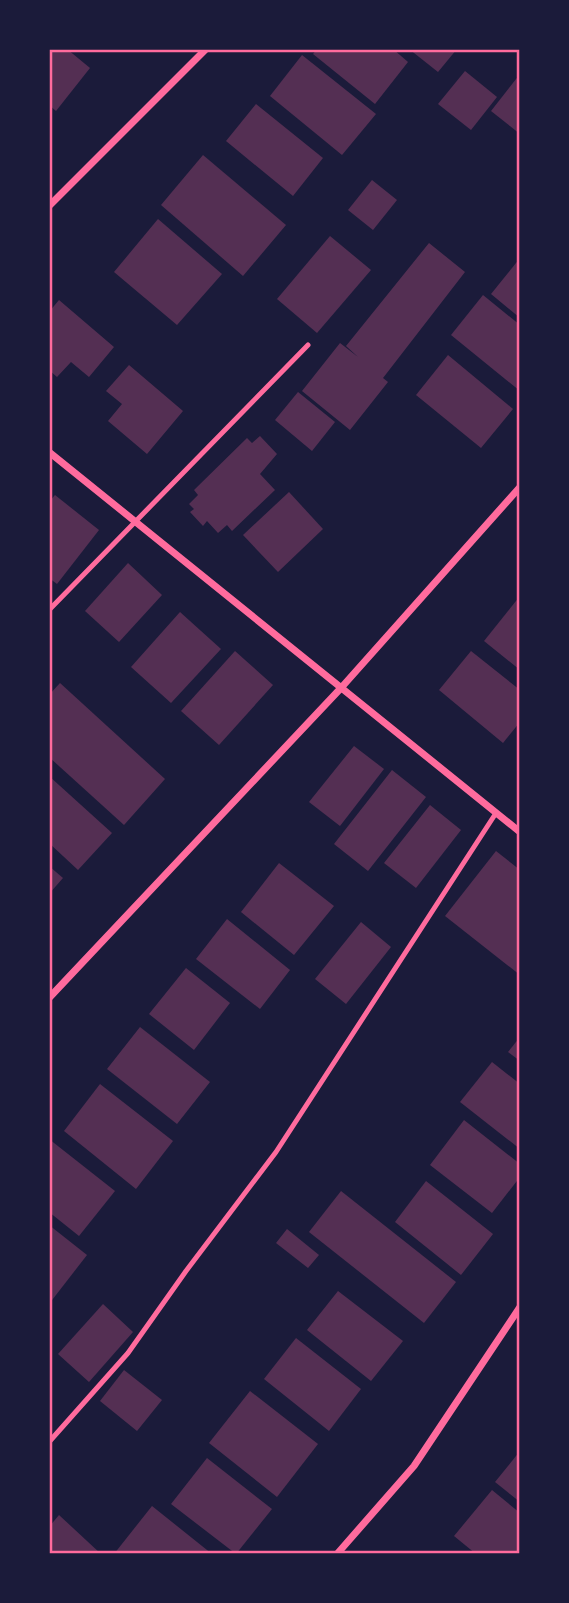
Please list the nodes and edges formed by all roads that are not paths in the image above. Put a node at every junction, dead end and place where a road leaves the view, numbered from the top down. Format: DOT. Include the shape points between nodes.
graph roads {
  1 [pos="206,49"];
  2 [pos="49,206"];
  3 [pos="308,345"];
  4 [pos="49,452"];
  5 [pos="520,487"];
  6 [pos="135,522"];
  7 [pos="49,610"];
  8 [pos="341,688"];
  9 [pos="496,813"];
  10 [pos="520,832"];
  11 [pos="49,998"];
  12 [pos="520,1307"];
  13 [pos="49,1442"];
  14 [pos="337,1554"];
  1 -- 2 [label="street"];
  3 -- 6 [label="lane"];
  4 -- 6 [label="street"];
  5 -- 8 [label="street"];
  6 -- 7 [label="lane"];
  6 -- 8 [label="street"];
  8 -- 9 [label="street"];
  8 -- 11 [label="street"];
  9 -- 10 [label="street"];
  9 -- 13 [label="lane" via="276,1152 128,1353"];
  12 -- 14 [label="street" via="414,1466"];
}
